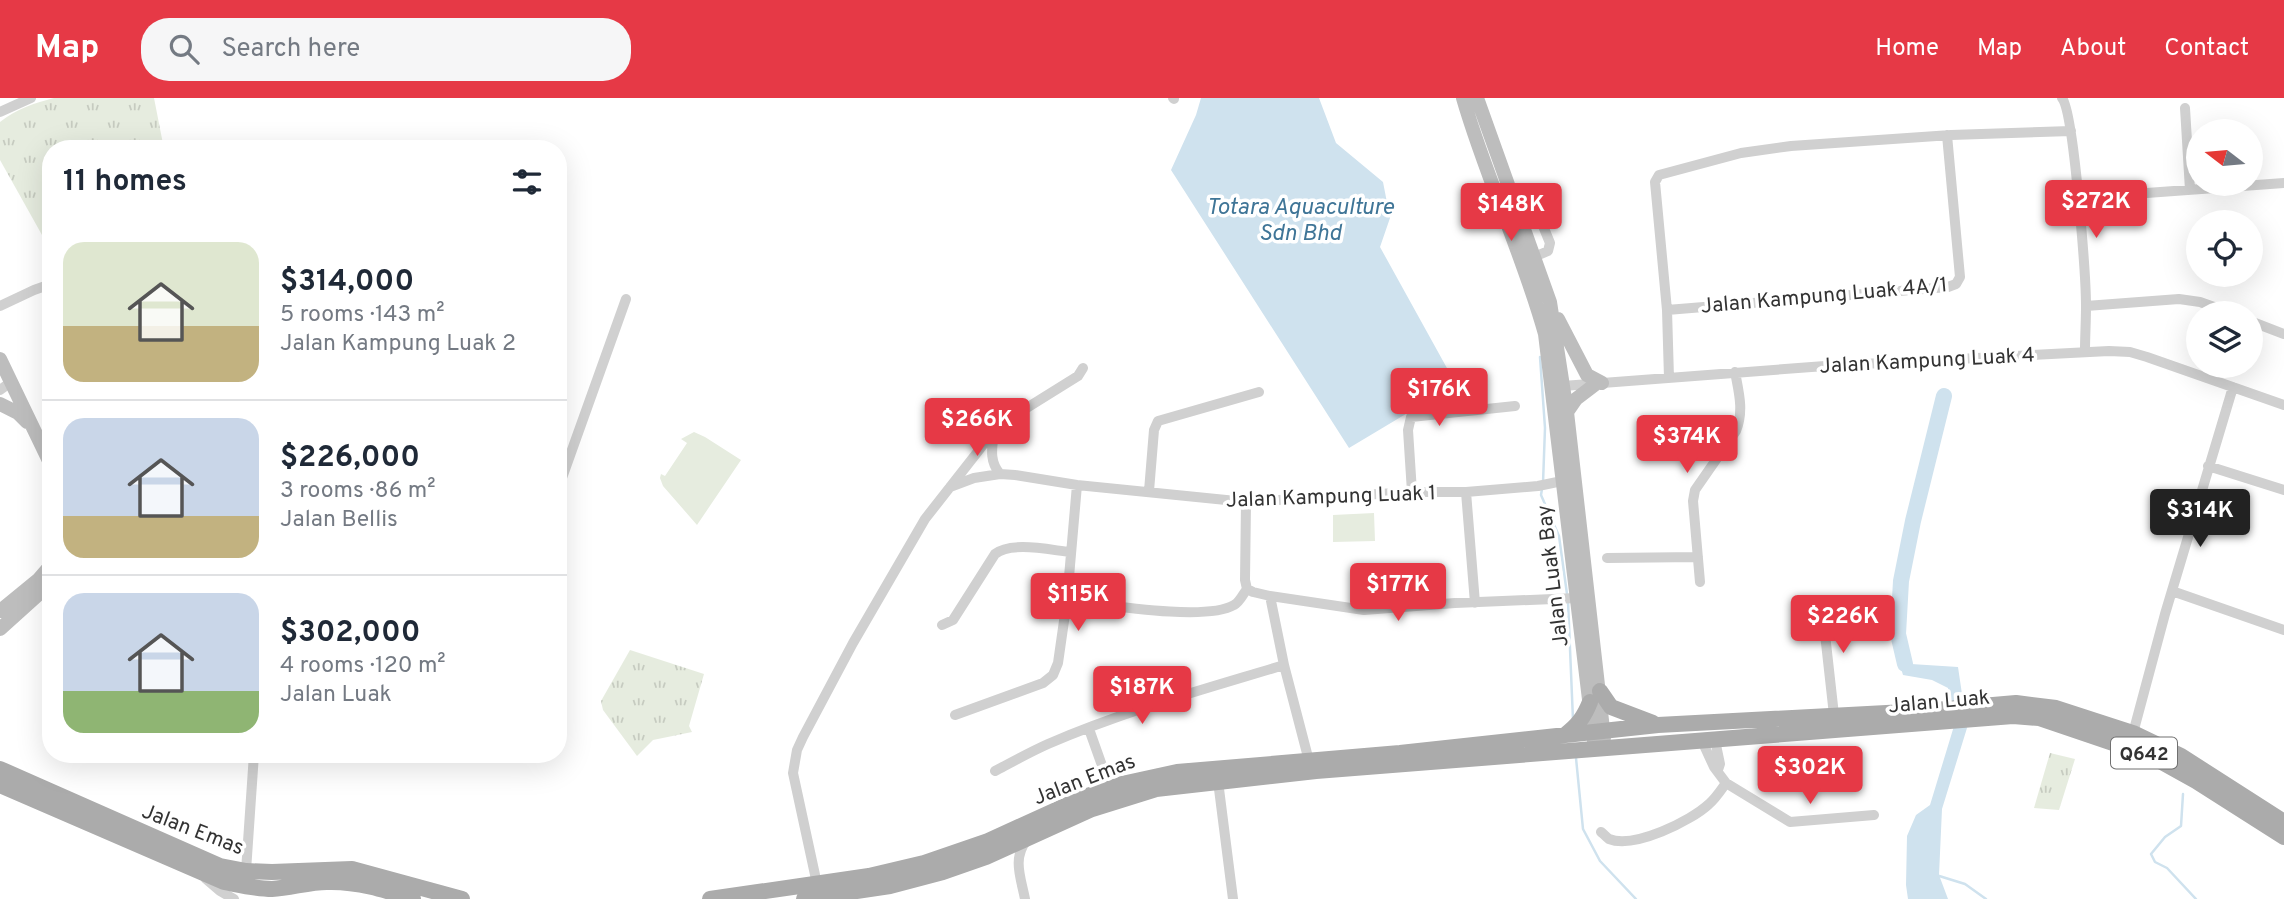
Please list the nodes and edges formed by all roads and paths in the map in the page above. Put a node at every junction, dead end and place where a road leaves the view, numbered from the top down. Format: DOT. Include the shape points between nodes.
graph roads {
  1 [pos="31,98"];
  2 [pos="1463,98"];
  3 [pos="1477,98"];
  4 [pos="2062,98"];
  5 [pos="2185,108"];
  6 [pos="0,112"];
  7 [pos="2186,124"];
  8 [pos="2071,131"];
  9 [pos="1952,135"];
  10 [pos="2284,183"];
  11 [pos="2263,185"];
  12 [pos="2186,190"];
  13 [pos="1530,194"];
  14 [pos="2078,198"];
  15 [pos="1534,257"];
  16 [pos="42,288"];
  17 [pos="626,299"];
  18 [pos="2193,301"];
  19 [pos="1550,302"];
  20 [pos="0,306"];
  21 [pos="2086,306"];
  22 [pos="1667,310"];
  23 [pos="2263,326"];
  24 [pos="2284,334"];
  25 [pos="2085,351"];
  26 [pos="0,359"];
  27 [pos="1083,368"];
  28 [pos="1735,372"];
  29 [pos="1669,378"];
  30 [pos="1600,383"];
  31 [pos="5,386"];
  32 [pos="1556,386"];
  33 [pos="2233,387"];
  34 [pos="1259,392"];
  35 [pos="0,404"];
  36 [pos="2284,405"];
  37 [pos="1515,406"];
  38 [pos="1567,412"];
  39 [pos="31,425"];
  40 [pos="994,431"];
  41 [pos="42,435"];
  42 [pos="567,464"];
  43 [pos="2208,466"];
  44 [pos="1000,474"];
  45 [pos="1562,481"];
  46 [pos="1077,485"];
  47 [pos="950,487"];
  48 [pos="2284,490"];
  49 [pos="1149,491"];
  50 [pos="1412,492"];
  51 [pos="1466,492"];
  52 [pos="1246,502"];
  53 [pos="1070,552"];
  54 [pos="1698,557"];
  55 [pos="1607,558"];
  56 [pos="42,575"];
  57 [pos="1700,582"];
  58 [pos="1247,589"];
  59 [pos="42,591"];
  60 [pos="2172,591"];
  61 [pos="1270,596"];
  62 [pos="1577,598"];
  63 [pos="1067,600"];
  64 [pos="1475,603"];
  65 [pos="0,611"];
  66 [pos="1884,624"];
  67 [pos="942,625"];
  68 [pos="0,629"];
  69 [pos="2284,630"];
  70 [pos="1284,665"];
  71 [pos="1595,696"];
  72 [pos="955,715"];
  73 [pos="1834,715"];
  74 [pos="1925,717"];
  75 [pos="1658,725"];
  76 [pos="1089,729"];
  77 [pos="1580,733"];
  78 [pos="1708,740"];
  79 [pos="2131,740"];
  80 [pos="1587,751"];
  81 [pos="1308,761"];
  82 [pos="253,763"];
  83 [pos="0,769"];
  84 [pos="995,771"];
  85 [pos="1218,781"];
  86 [pos="1726,783"];
  87 [pos="0,785"];
  88 [pos="1110,788"];
  89 [pos="1874,815"];
  90 [pos="2284,822"];
  91 [pos="1601,832"];
  92 [pos="2284,837"];
  93 [pos="1028,838"];
  94 [pos="995,853"];
  95 [pos="1018,866"];
  96 [pos="195,871"];
  97 [pos="246,872"];
  98 [pos="817,884"];
  99 [pos="858,895"];
  100 [pos="275,896"];
  101 [pos="234,899"];
  102 [pos="413,899"];
  103 [pos="462,899"];
  104 [pos="710,899"];
  105 [pos="804,899"];
  106 [pos="1025,899"];
  107 [pos="1233,899"];
  1 -- 6 [label="street"];
  2 -- 32 [label="street, Jalan Luak Bay" via="1533,289"];
  3 -- 15 [label="street, Jalan Luak Bay"];
  4 -- 8 [label="street"];
  5 -- 7 [label="street"];
  8 -- 9 [label="street"];
  8 -- 14 [label="street"];
  9 -- 22 [label="street" via="1791,146 1741,153 1659,175 1655,182"];
  9 -- 22 [label="street, Jalan Kampung Luak 4A/1" via="1960,277 1956,284"];
  10 -- 11 [label="street"];
  12 -- 14 [label="street"];
  13 -- 15 [label="street" via="1550,243 1548,251"];
  14 -- 21 [label="street"];
  15 -- 19 [label="street, Jalan Luak Bay"];
  16 -- 20 [label="street"];
  17 -- 42 [label="street"];
  18 -- 21 [label="street"];
  19 -- 30 [label="street" via="1587,375"];
  19 -- 32 [label="street, Jalan Luak Bay"];
  21 -- 25 [label="street"];
  22 -- 29 [label="street"];
  23 -- 24 [label="street"];
  25 -- 28 [label="street, Jalan Kampung Luak 4"];
  25 -- 33 [label="street, Jalan Kampung Luak 4" via="2130,352"];
  26 -- 31 [label="street"];
  27 -- 40 [label="street" via="1078,376"];
  28 -- 29 [label="street, Jalan Kampung Luak 4"];
  28 -- 54 [label="street" via="1740,421 1695,490"];
  29 -- 30 [label="street, Jalan Kampung Luak 4"];
  30 -- 32 [label="street, Jalan Kampung Luak 4"];
  30 -- 38 [label="street" via="1576,399"];
  31 -- 39 [label="street"];
  32 -- 38 [label="street, Jalan Luak Bay"];
  32 -- 45 [label="street, Jalan Luak Bay"];
  33 -- 36 [label="street, Jalan Kampung Luak 4"];
  33 -- 43 [label="street"];
  34 -- 49 [label="street" via="1158,421"];
  35 -- 39 [label="street"];
  37 -- 50 [label="street" via="1411,417"];
  38 -- 45 [label="street, Jalan Luak Bay"];
  39 -- 41 [label="street"];
  40 -- 44 [label="street" via="992,457"];
  40 -- 47 [label="street"];
  43 -- 48 [label="street"];
  43 -- 60 [label="street"];
  44 -- 46 [label="street, Jalan Kampung Luak 1"];
  44 -- 47 [label="street, Jalan Kampung Luak 1"];
  45 -- 51 [label="street, Jalan Kampung Luak 1"];
  45 -- 62 [label="street, Jalan Luak Bay"];
  45 -- 71 [label="street, Jalan Luak Bay"];
  46 -- 49 [label="street, Jalan Kampung Luak 1"];
  46 -- 53 [label="street"];
  47 -- 98 [label="street" via="904,554 797,750 793,773"];
  49 -- 52 [label="street, Jalan Kampung Luak 1"];
  50 -- 51 [label="street, Jalan Kampung Luak 1"];
  50 -- 52 [label="street, Jalan Kampung Luak 1"];
  51 -- 64 [label="street"];
  52 -- 58 [label="street"];
  53 -- 63 [label="street"];
  53 -- 67 [label="street" via="1001,549 953,620"];
  54 -- 55 [label="street"];
  54 -- 57 [label="street"];
  56 -- 65 [label="street"];
  58 -- 61 [label="street"];
  58 -- 63 [label="street" via="1237,604 1221,611 1193,613"];
  59 -- 68 [label="street"];
  60 -- 69 [label="street"];
  60 -- 79 [label="street"];
  61 -- 64 [label="street" via="1364,610"];
  61 -- 70 [label="street"];
  62 -- 64 [label="street"];
  62 -- 71 [label="street, Jalan Luak Bay"];
  63 -- 72 [label="street" via="1058,663 1052,675 1043,683"];
  66 -- 73 [label="street" via="1824,625"];
  70 -- 76 [label="street"];
  70 -- 81 [label="street"];
  71 -- 75 [label="main road"];
  71 -- 77 [label="main road"];
  71 -- 77 [label="street, Jalan Luak Bay"];
  73 -- 74 [label="main road, Jalan Luak / Q642"];
  73 -- 75 [label="main road, Jalan Luak / Q642"];
  74 -- 78 [label="main road, Jalan Luak / Q642"];
  74 -- 79 [label="main road, Jalan Luak / Q642" via="1987,711"];
  75 -- 77 [label="main road, Jalan Luak / Q642"];
  76 -- 84 [label="street"];
  76 -- 88 [label="street"];
  77 -- 80 [label="street, Jalan Luak Bay"];
  77 -- 81 [label="main road, Jalan Emas"];
  78 -- 80 [label="main road, Jalan Luak / Q642"];
  78 -- 86 [label="street"];
  79 -- 90 [label="main road, Jalan Luak / Q642" via="2181,756"];
  79 -- 92 [label="main road, Jalan Luak / Q642"];
  80 -- 85 [label="main road, Jalan Emas"];
  81 -- 88 [label="main road, Jalan Emas" via="1177,772"];
  82 -- 97 [label="street"];
  83 -- 97 [label="main road, Jalan Emas" via="192,855"];
  85 -- 93 [label="main road, Jalan Emas" via="1156,789 1114,801"];
  85 -- 107 [label="street"];
  86 -- 89 [label="street" via="1790,822"];
  86 -- 91 [label="street" via="1700,812 1653,836 1610,839"];
  87 -- 96 [label="main road, Jalan Emas"];
  88 -- 98 [label="main road, Jalan Emas" via="954,854 891,872"];
  93 -- 94 [label="main road, Jalan Emas"];
  93 -- 95 [label="street"];
  94 -- 95 [label="street"];
  94 -- 99 [label="main road, Jalan Emas"];
  95 -- 106 [label="street"];
  96 -- 100 [label="main road, Jalan Emas"];
  96 -- 101 [label="street"];
  97 -- 100 [label="main road" via="264,877"];
  97 -- 103 [label="main road, Jalan Emas" via="352,869"];
  98 -- 104 [label="main road, Jalan Emas"];
  99 -- 105 [label="main road, Jalan Emas"];
  100 -- 102 [label="main road" via="312,883 344,883"];
}
